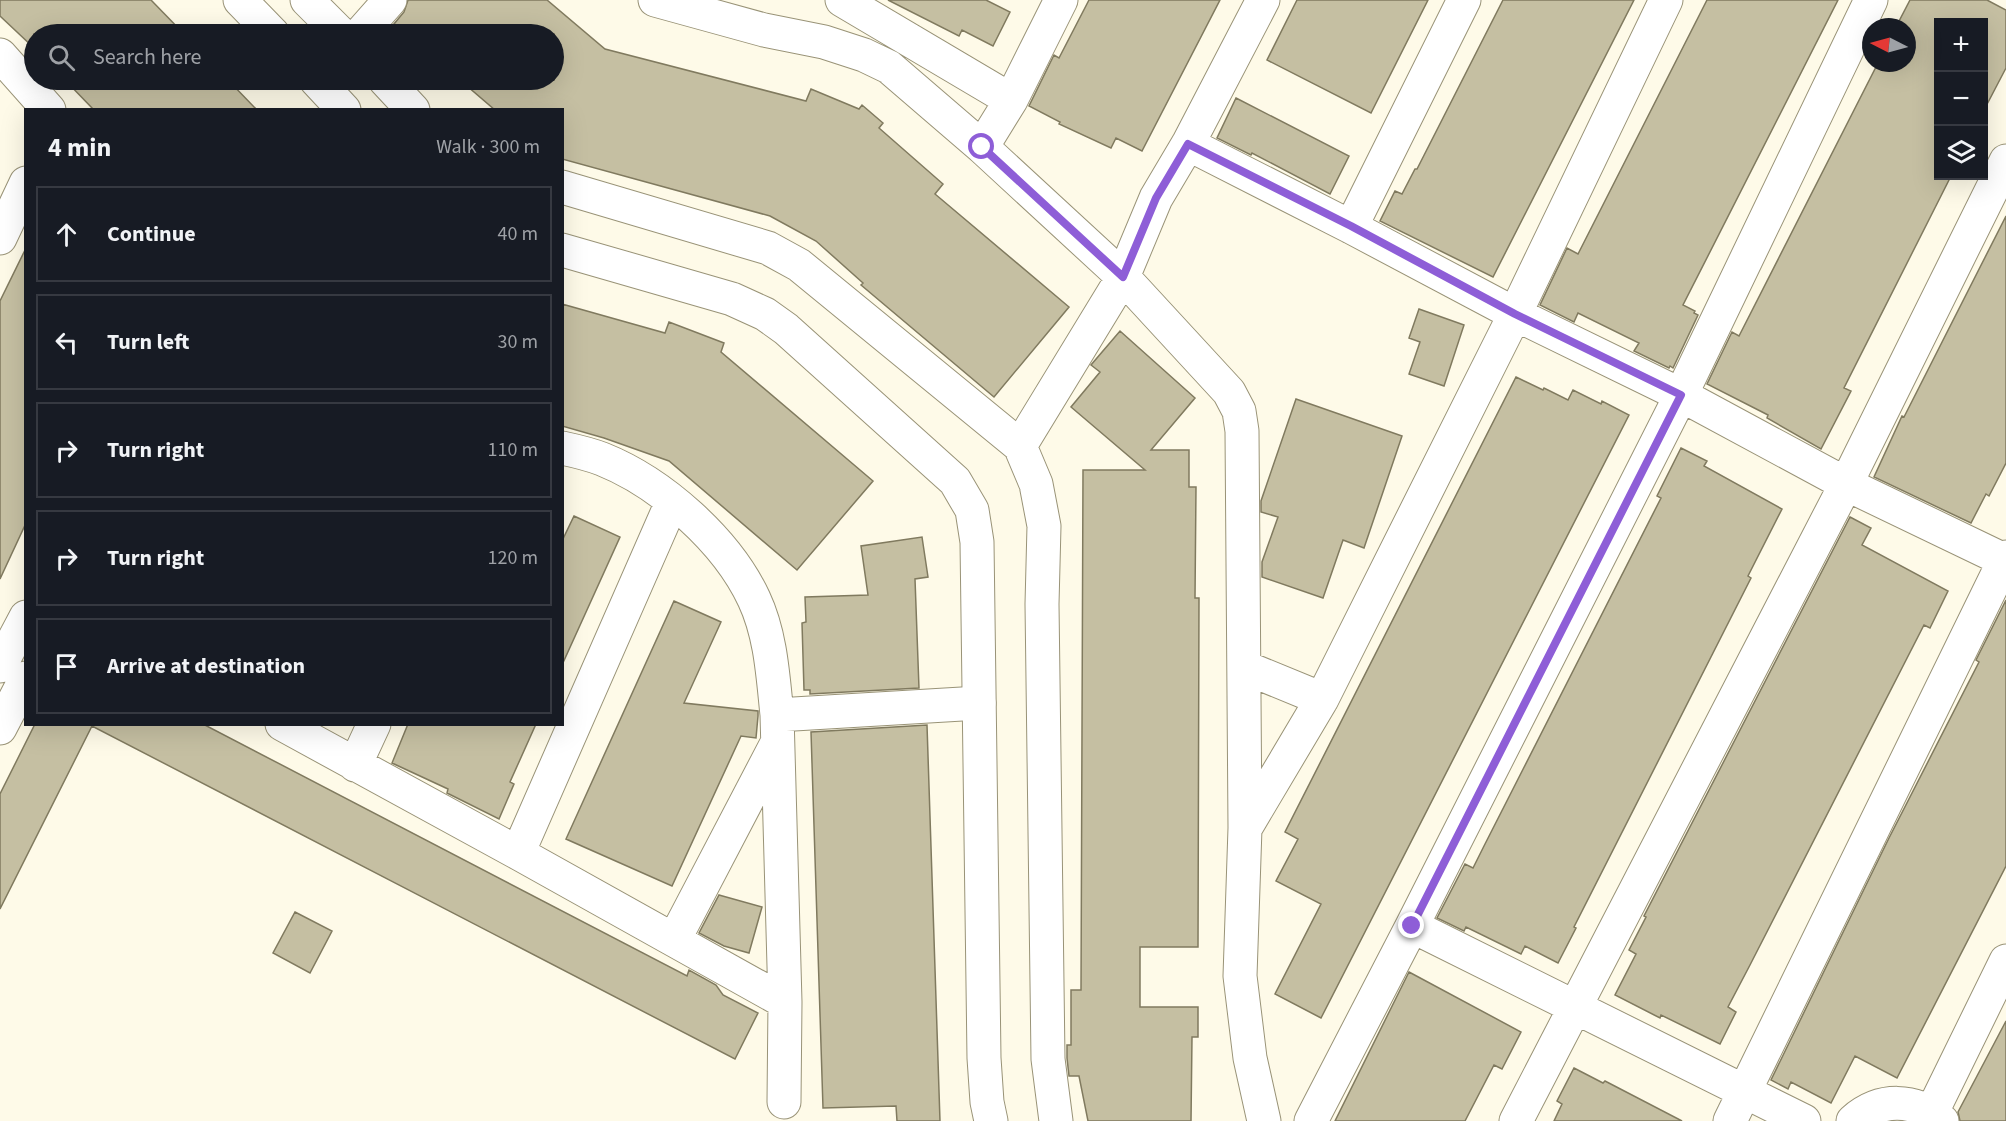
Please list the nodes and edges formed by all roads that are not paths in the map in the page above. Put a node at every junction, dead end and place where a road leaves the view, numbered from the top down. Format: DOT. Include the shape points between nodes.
graph roads {
  1 [pos="240,0"];
  2 [pos="307,0"];
  3 [pos="390,0"];
  4 [pos="656,0"];
  5 [pos="1061,0"];
  6 [pos="1263,0"];
  7 [pos="1464,0"];
  8 [pos="1666,0"];
  9 [pos="1871,0"];
  10 [pos="845,1"];
  11 [pos="263,24"];
  12 [pos="331,24"];
  13 [pos="369,24"];
  14 [pos="0,55"];
  15 [pos="24,82"];
  16 [pos="31,90"];
  17 [pos="325,90"];
  18 [pos="394,90"];
  19 [pos="1011,100"];
  20 [pos="47,108"];
  21 [pos="342,108"];
  22 [pos="411,108"];
  23 [pos="1188,144"];
  24 [pos="982,147"];
  25 [pos="2006,161"];
  26 [pos="24,187"];
  27 [pos="564,188"];
  28 [pos="1351,226"];
  29 [pos="0,238"];
  30 [pos="564,251"];
  31 [pos="1123,277"];
  32 [pos="1515,314"];
  33 [pos="1681,395"];
  34 [pos="1020,446"];
  35 [pos="564,449"];
  36 [pos="1846,484"];
  37 [pos="672,502"];
  38 [pos="2006,559"];
  39 [pos="24,621"];
  40 [pos="0,666"];
  41 [pos="1244,667"];
  42 [pos="24,682"];
  43 [pos="1322,699"];
  44 [pos="979,703"];
  45 [pos="286,726"];
  46 [pos="373,726"];
  47 [pos="0,728"];
  48 [pos="777,730"];
  49 [pos="355,765"];
  50 [pos="1245,828"];
  51 [pos="518,853"];
  52 [pos="1412,926"];
  53 [pos="674,940"];
  54 [pos="2006,961"];
  55 [pos="785,1002"];
  56 [pos="1576,1008"];
  57 [pos="1746,1091"];
  58 [pos="784,1102"];
  59 [pos="1937,1117"];
  60 [pos="991,1121"];
  61 [pos="1056,1121"];
  62 [pos="1264,1121"];
  63 [pos="1311,1121"];
  64 [pos="1516,1121"];
  65 [pos="1730,1121"];
  66 [pos="1804,1121"];
  67 [pos="1853,1121"];
  1 -- 11 [label="street"];
  2 -- 12 [label="street"];
  3 -- 13 [label="street"];
  4 -- 24 [label="street" via="864,55 889,68"];
  5 -- 19 [label="street"];
  6 -- 23 [label="street"];
  7 -- 28 [label="street"];
  8 -- 32 [label="street"];
  9 -- 33 [label="street"];
  10 -- 19 [label="street"];
  14 -- 15 [label="street"];
  16 -- 20 [label="street"];
  17 -- 21 [label="street"];
  18 -- 22 [label="street"];
  19 -- 24 [label="street"];
  23 -- 28 [label="street"];
  23 -- 31 [label="street" via="1156,198"];
  24 -- 31 [label="street"];
  25 -- 36 [label="street"];
  26 -- 29 [label="street"];
  27 -- 34 [label="street" via="768,248 799,265"];
  28 -- 32 [label="street"];
  30 -- 44 [label="street" via="732,299 765,314 955,481 972,510 977,542"];
  31 -- 34 [label="street"];
  31 -- 41 [label="street" via="1229,392 1239,411"];
  32 -- 33 [label="street"];
  32 -- 43 [label="street"];
  33 -- 36 [label="street"];
  33 -- 52 [label="street"];
  34 -- 61 [label="street" via="1036,484 1044,526 1048,1059"];
  35 -- 37 [label="street" via="603,460"];
  36 -- 38 [label="street"];
  36 -- 56 [label="street"];
  37 -- 48 [label="street" via="720,548 754,599 773,670"];
  37 -- 51 [label="street"];
  38 -- 57 [label="street"];
  39 -- 40 [label="street"];
  41 -- 43 [label="street"];
  41 -- 50 [label="street"];
  42 -- 47 [label="street"];
  43 -- 50 [label="street"];
  44 -- 48 [label="street"];
  44 -- 60 [label="street" via="984,1058"];
  45 -- 49 [label="street"];
  46 -- 49 [label="street"];
  48 -- 53 [label="street"];
  48 -- 55 [label="street"];
  49 -- 51 [label="street"];
  50 -- 62 [label="street" via="1240,976 1250,1058"];
  51 -- 53 [label="street"];
  52 -- 56 [label="street"];
  52 -- 63 [label="street"];
  53 -- 55 [label="street"];
  54 -- 59 [label="street"];
  55 -- 58 [label="street"];
  56 -- 57 [label="street"];
  56 -- 64 [label="street"];
  57 -- 65 [label="street"];
  57 -- 66 [label="street"];
  59 -- 67 [label="street" via="1915,1105 1897,1102 1879,1105"];
}
